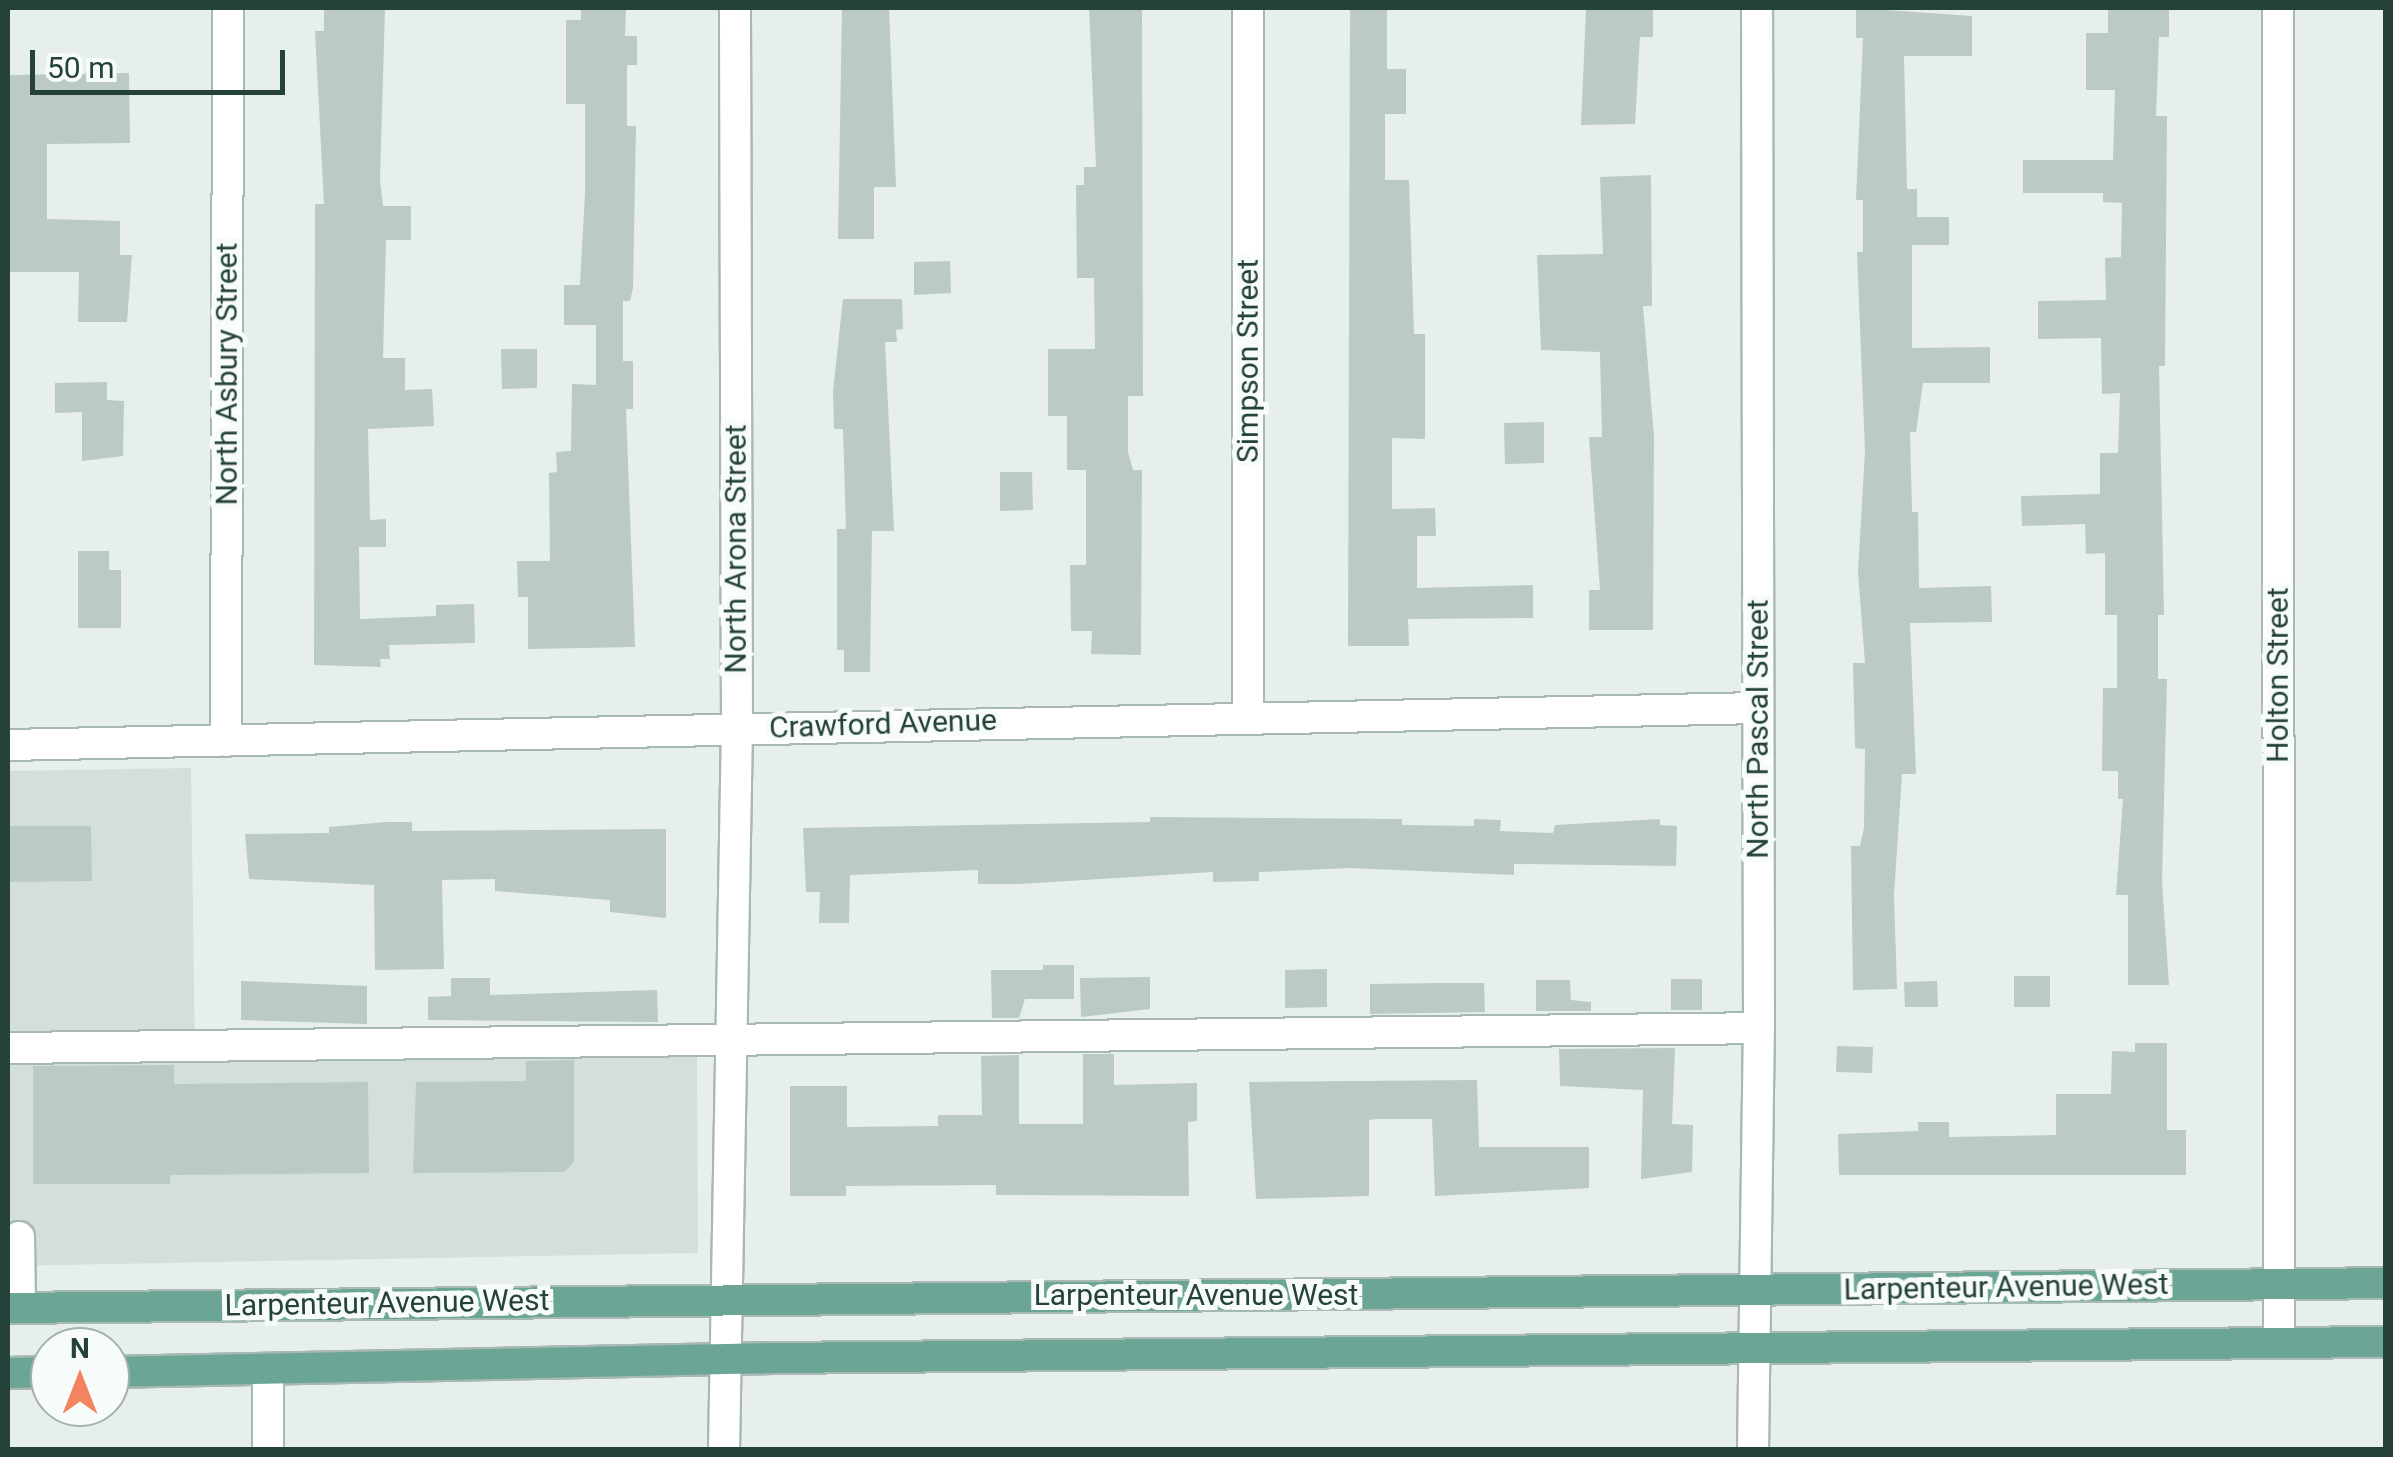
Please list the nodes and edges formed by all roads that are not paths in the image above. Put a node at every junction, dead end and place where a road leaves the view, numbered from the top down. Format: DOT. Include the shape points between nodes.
graph roads {
  1 [pos="228,8"];
  2 [pos="735,8"];
  3 [pos="1248,8"];
  4 [pos="1757,8"];
  5 [pos="2278,8"];
  6 [pos="1758,708"];
  7 [pos="1248,714"];
  8 [pos="737,730"];
  9 [pos="226,741"];
  10 [pos="8,745"];
  11 [pos="1759,1028"];
  12 [pos="733,1041"];
  13 [pos="8,1048"];
  14 [pos="20,1237"];
  15 [pos="2386,1283"];
  16 [pos="2278,1284"];
  17 [pos="1754,1291"];
  18 [pos="728,1299"];
  19 [pos="14,1308"];
  20 [pos="2386,1342"];
  21 [pos="2279,1343"];
  22 [pos="1754,1349"];
  23 [pos="727,1359"];
  24 [pos="268,1370"];
  25 [pos="130,1372"];
  26 [pos="268,1450"];
  27 [pos="724,1450"];
  28 [pos="1753,1450"];
  1 -- 9 [label="street, North Asbury Street"];
  2 -- 8 [label="street, North Arona Street"];
  3 -- 7 [label="street, Simpson Street"];
  4 -- 6 [label="street, North Pascal Street"];
  5 -- 16 [label="street, Holton Street"];
  6 -- 7 [label="street, Crawford Avenue"];
  6 -- 11 [label="street, North Pascal Street"];
  7 -- 8 [label="street, Crawford Avenue"];
  8 -- 9 [label="street, Crawford Avenue"];
  8 -- 12 [label="street, North Arona Street"];
  9 -- 10 [label="street, Crawford Avenue"];
  11 -- 12 [label="street"];
  11 -- 17 [label="street, North Pascal Street"];
  12 -- 13 [label="street"];
  12 -- 18 [label="street, North Arona Street"];
  14 -- 19 [label="street"];
  15 -- 16 [label="main road, Larpenteur Avenue West"];
  16 -- 17 [label="main road, Larpenteur Avenue West"];
  16 -- 21 [label="street, Holton Street"];
  17 -- 18 [label="main road, Larpenteur Avenue West"];
  17 -- 22 [label="street, North Pascal Street"];
  18 -- 19 [label="main road, Larpenteur Avenue West"];
  18 -- 23 [label="street, North Arona Street"];
  20 -- 21 [label="main road, Larpenteur Avenue West"];
  21 -- 22 [label="main road, Larpenteur Avenue West"];
  22 -- 23 [label="main road, Larpenteur Avenue West"];
  22 -- 28 [label="street, North Pascal Street"];
  23 -- 24 [label="main road, Larpenteur Avenue West"];
  23 -- 27 [label="street, North Arona Street"];
  24 -- 25 [label="main road, Larpenteur Avenue West"];
  24 -- 26 [label="street"];
}
